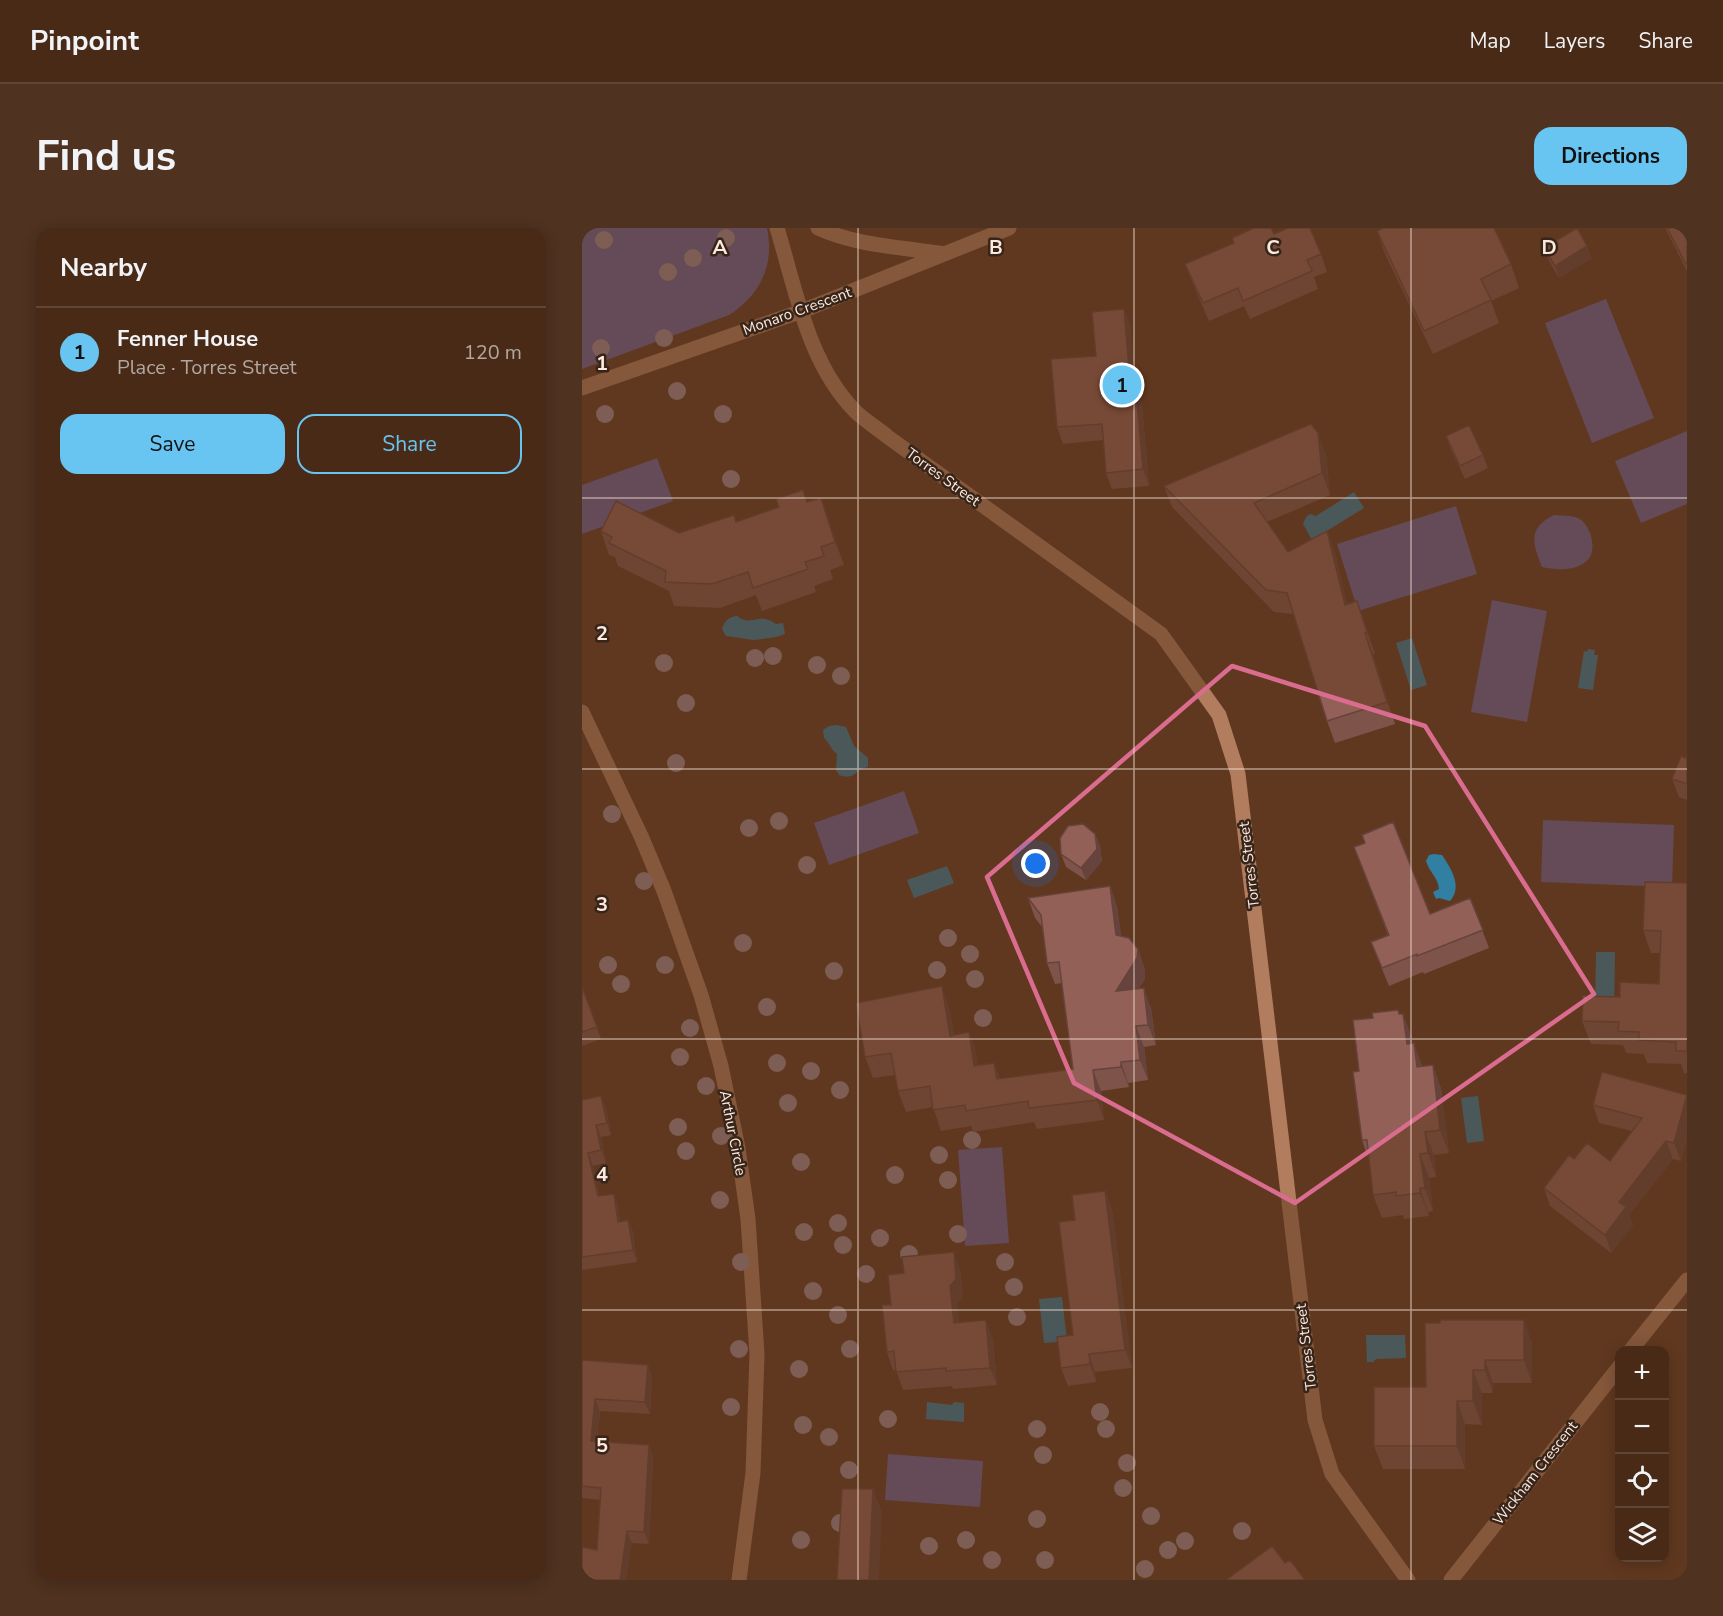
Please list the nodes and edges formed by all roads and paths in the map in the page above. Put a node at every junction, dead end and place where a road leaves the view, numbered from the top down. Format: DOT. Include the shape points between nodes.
graph roads {
  1 [pos="777,228"];
  2 [pos="818,228"];
  3 [pos="1009,228"];
  4 [pos="945,254"];
  5 [pos="802,311"];
  6 [pos="582,388"];
  7 [pos="582,712"];
  8 [pos="1687,1280"];
  9 [pos="1634,1346"];
  10 [pos="1615,1372"];
  11 [pos="739,1580"];
  12 [pos="1408,1580"];
  13 [pos="1451,1580"];
  1 -- 5 [label="street, Torres Street"];
  2 -- 4 [label="street" via="862,242"];
  3 -- 4 [label="street, Monaro Crescent"];
  4 -- 5 [label="street, Monaro Crescent"];
  5 -- 6 [label="street, Monaro Crescent"];
  5 -- 12 [label="street, Torres Street" via="820,361 855,411 1161,634 1219,715 1238,774 1315,1420 1332,1474"];
  7 -- 11 [label="street, Arthur Circle" via="664,891 701,995 738,1148 748,1219 757,1354 753,1473"];
  8 -- 9 [label="street"];
  10 -- 13 [label="street, Wickham Crescent"];
}
